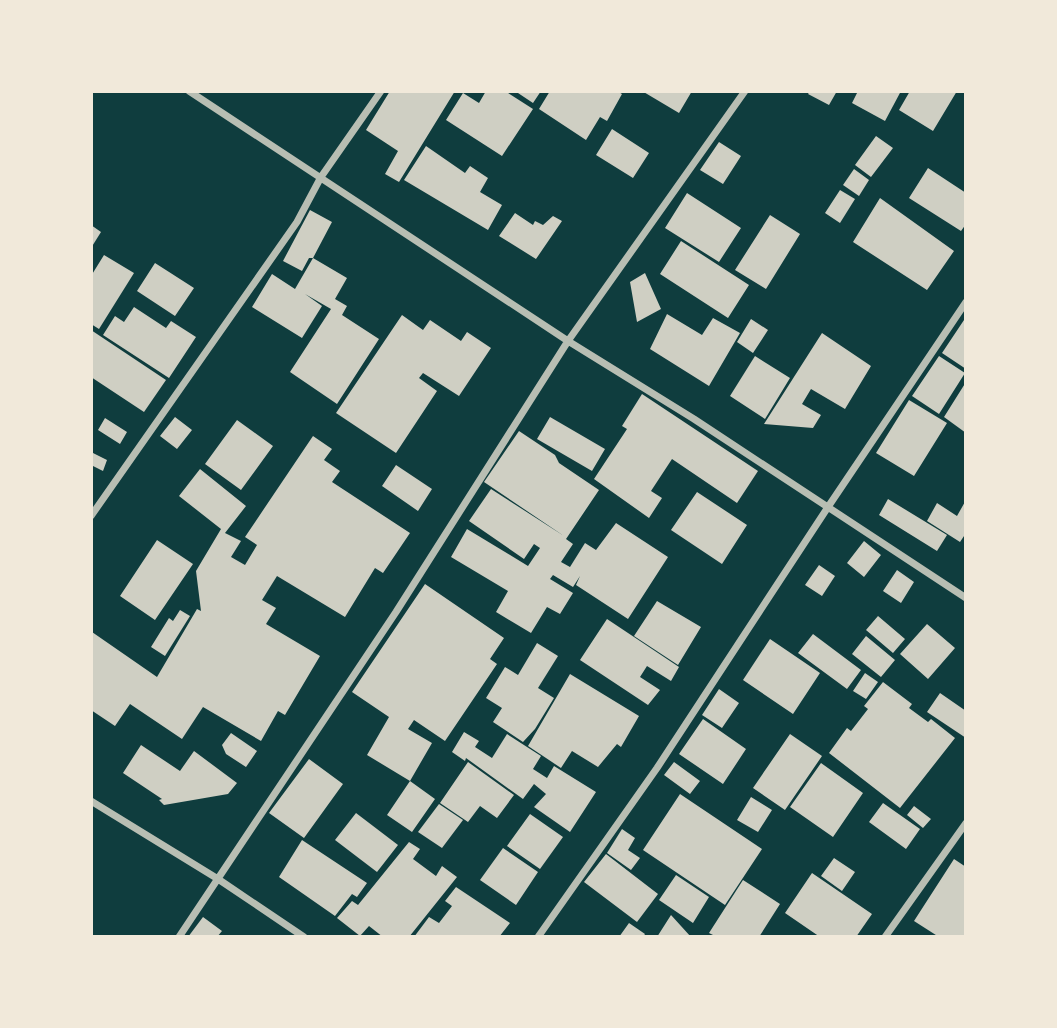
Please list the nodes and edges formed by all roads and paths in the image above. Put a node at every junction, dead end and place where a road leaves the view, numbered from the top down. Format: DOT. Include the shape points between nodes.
graph roads {
  1 [pos="189,91"];
  2 [pos="381,91"];
  3 [pos="745,91"];
  4 [pos="321,177"];
  5 [pos="966,302"];
  6 [pos="568,341"];
  7 [pos="828,507"];
  8 [pos="91,516"];
  9 [pos="966,598"];
  10 [pos="91,801"];
  11 [pos="966,823"];
  12 [pos="218,879"];
  13 [pos="179,937"];
  14 [pos="304,937"];
  15 [pos="538,937"];
  16 [pos="885,937"];
  1 -- 4 [label="street"];
  2 -- 4 [label="street"];
  3 -- 6 [label="street"];
  4 -- 6 [label="street"];
  4 -- 8 [label="street" via="297,222"];
  5 -- 7 [label="street"];
  6 -- 7 [label="street"];
  6 -- 12 [label="street" via="396,612"];
  7 -- 9 [label="street"];
  7 -- 15 [label="street" via="657,768"];
  10 -- 12 [label="street"];
  11 -- 16 [label="street"];
  12 -- 13 [label="street"];
  12 -- 14 [label="street"];
}
